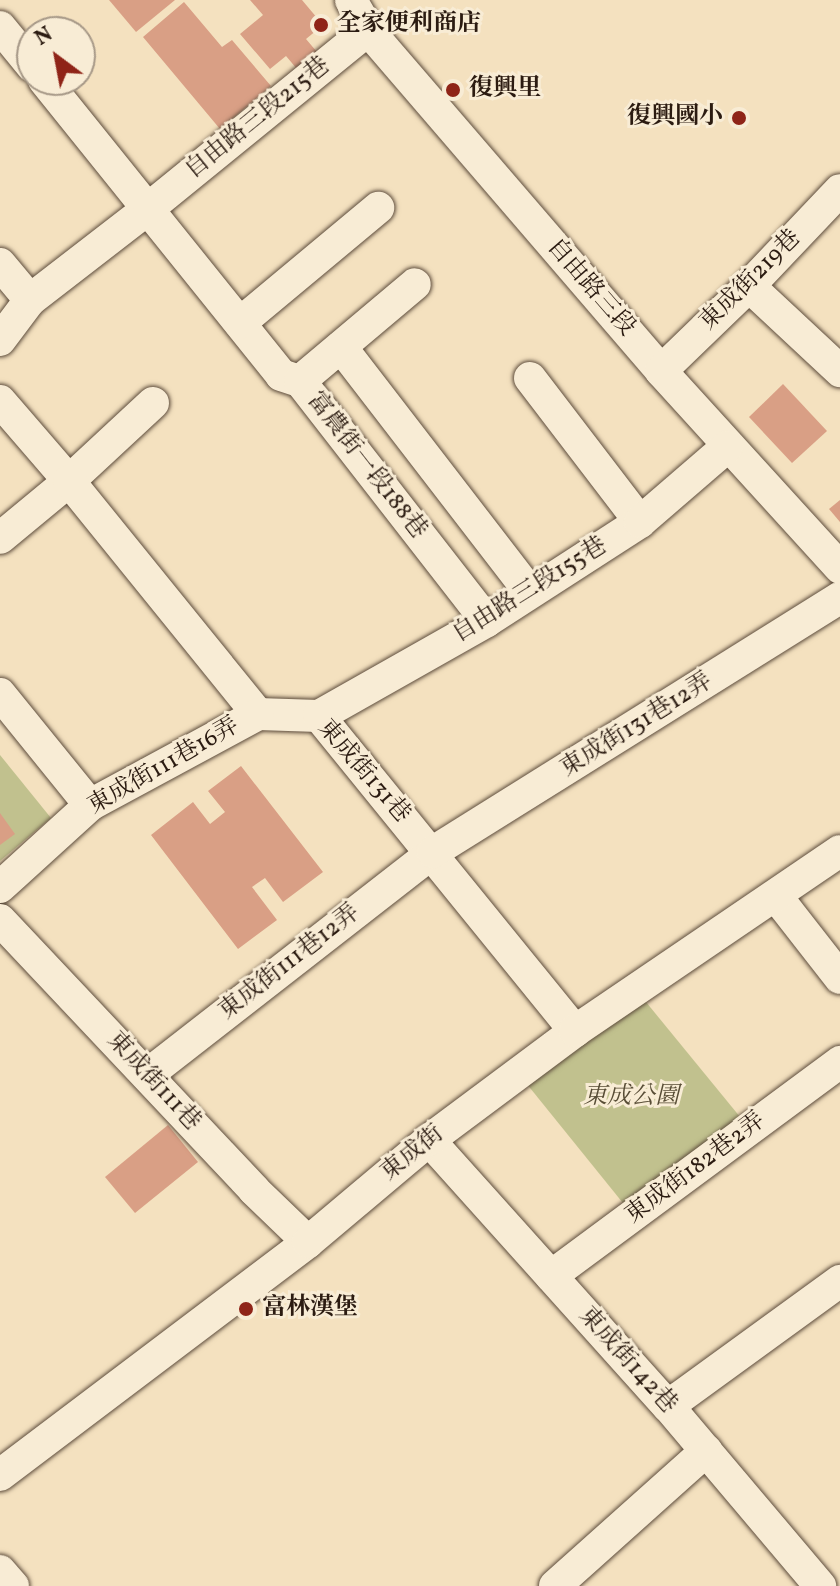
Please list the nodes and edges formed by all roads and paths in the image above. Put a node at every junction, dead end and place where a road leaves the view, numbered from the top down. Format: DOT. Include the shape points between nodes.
graph roads {
  1 [pos="351,0"];
  2 [pos="0,27"];
  3 [pos="368,30"];
  4 [pos="16,46"];
  5 [pos="57,96"];
  6 [pos="840,190"];
  7 [pos="149,208"];
  8 [pos="378,208"];
  9 [pos="0,264"];
  10 [pos="415,284"];
  11 [pos="749,286"];
  12 [pos="30,300"];
  13 [pos="240,323"];
  14 [pos="0,340"];
  15 [pos="341,347"];
  16 [pos="661,371"];
  17 [pos="840,371"];
  18 [pos="530,378"];
  19 [pos="300,381"];
  20 [pos="0,401"];
  21 [pos="153,403"];
  22 [pos="727,447"];
  23 [pos="69,481"];
  24 [pos="640,522"];
  25 [pos="0,538"];
  26 [pos="840,568"];
  27 [pos="530,592"];
  28 [pos="840,598"];
  29 [pos="487,621"];
  30 [pos="0,694"];
  31 [pos="258,714"];
  32 [pos="319,716"];
  33 [pos="90,805"];
  34 [pos="840,851"];
  35 [pos="433,852"];
  36 [pos="0,887"];
  37 [pos="776,896"];
  38 [pos="0,920"];
  39 [pos="840,978"];
  40 [pos="575,1031"];
  41 [pos="840,1062"];
  42 [pos="147,1075"];
  43 [pos="429,1140"];
  44 [pos="308,1242"];
  45 [pos="551,1276"];
  46 [pos="840,1281"];
  47 [pos="668,1406"];
  48 [pos="706,1451"];
  49 [pos="0,1475"];
  50 [pos="0,1571"];
  51 [pos="13,1586"];
  52 [pos="555,1586"];
  53 [pos="820,1586"];
  1 -- 3 [label="street, 自由路三段"];
  2 -- 4 [label="street"];
  3 -- 7 [label="street, 自由路三段215巷"];
  3 -- 16 [label="street, 自由路三段"];
  5 -- 7 [label="street, 富農街一段188巷"];
  6 -- 11 [label="street, 東成街219巷"];
  7 -- 12 [label="street"];
  7 -- 13 [label="street, 富農街一段188巷"];
  8 -- 13 [label="street"];
  9 -- 12 [label="street"];
  10 -- 15 [label="street"];
  11 -- 16 [label="street, 東成街219巷"];
  11 -- 17 [label="street"];
  12 -- 14 [label="street"];
  13 -- 19 [label="street, 富農街一段188巷" via="281,375"];
  15 -- 19 [label="street"];
  15 -- 27 [label="street"];
  16 -- 22 [label="street, 自由路三段"];
  18 -- 24 [label="street"];
  19 -- 29 [label="street, 富農街一段188巷"];
  20 -- 23 [label="street"];
  21 -- 23 [label="street"];
  22 -- 24 [label="street, 自由路三段155巷"];
  22 -- 26 [label="street, 自由路三段"];
  23 -- 25 [label="street"];
  23 -- 31 [label="street"];
  24 -- 27 [label="street, 自由路三段155巷"];
  27 -- 29 [label="street, 自由路三段155巷"];
  28 -- 35 [label="street, 東成街131巷12弄"];
  29 -- 32 [label="street, 自由路三段155巷"];
  30 -- 33 [label="street"];
  31 -- 32 [label="street, 東成街131巷"];
  31 -- 33 [label="street, 東成街111巷16弄"];
  32 -- 35 [label="street, 東成街131巷"];
  33 -- 36 [label="street, 東成街111巷16弄"];
  34 -- 37 [label="street, 東成街"];
  35 -- 40 [label="street, 東成街131巷"];
  35 -- 42 [label="street, 東成街111巷12弄"];
  37 -- 39 [label="street"];
  37 -- 40 [label="street, 東成街"];
  38 -- 42 [label="street, 東成街111巷"];
  40 -- 43 [label="street, 東成街"];
  41 -- 45 [label="street, 東成街182巷2弄"];
  42 -- 44 [label="street, 東成街111巷"];
  43 -- 44 [label="street, 東成街"];
  43 -- 45 [label="street, 東成街142巷"];
  44 -- 49 [label="street, 東成街"];
  45 -- 47 [label="street, 東成街142巷"];
  46 -- 47 [label="street"];
  47 -- 48 [label="street, 東成街142巷"];
  48 -- 52 [label="street"];
  48 -- 53 [label="street, 東成街142巷"];
  50 -- 51 [label="street"];
}
